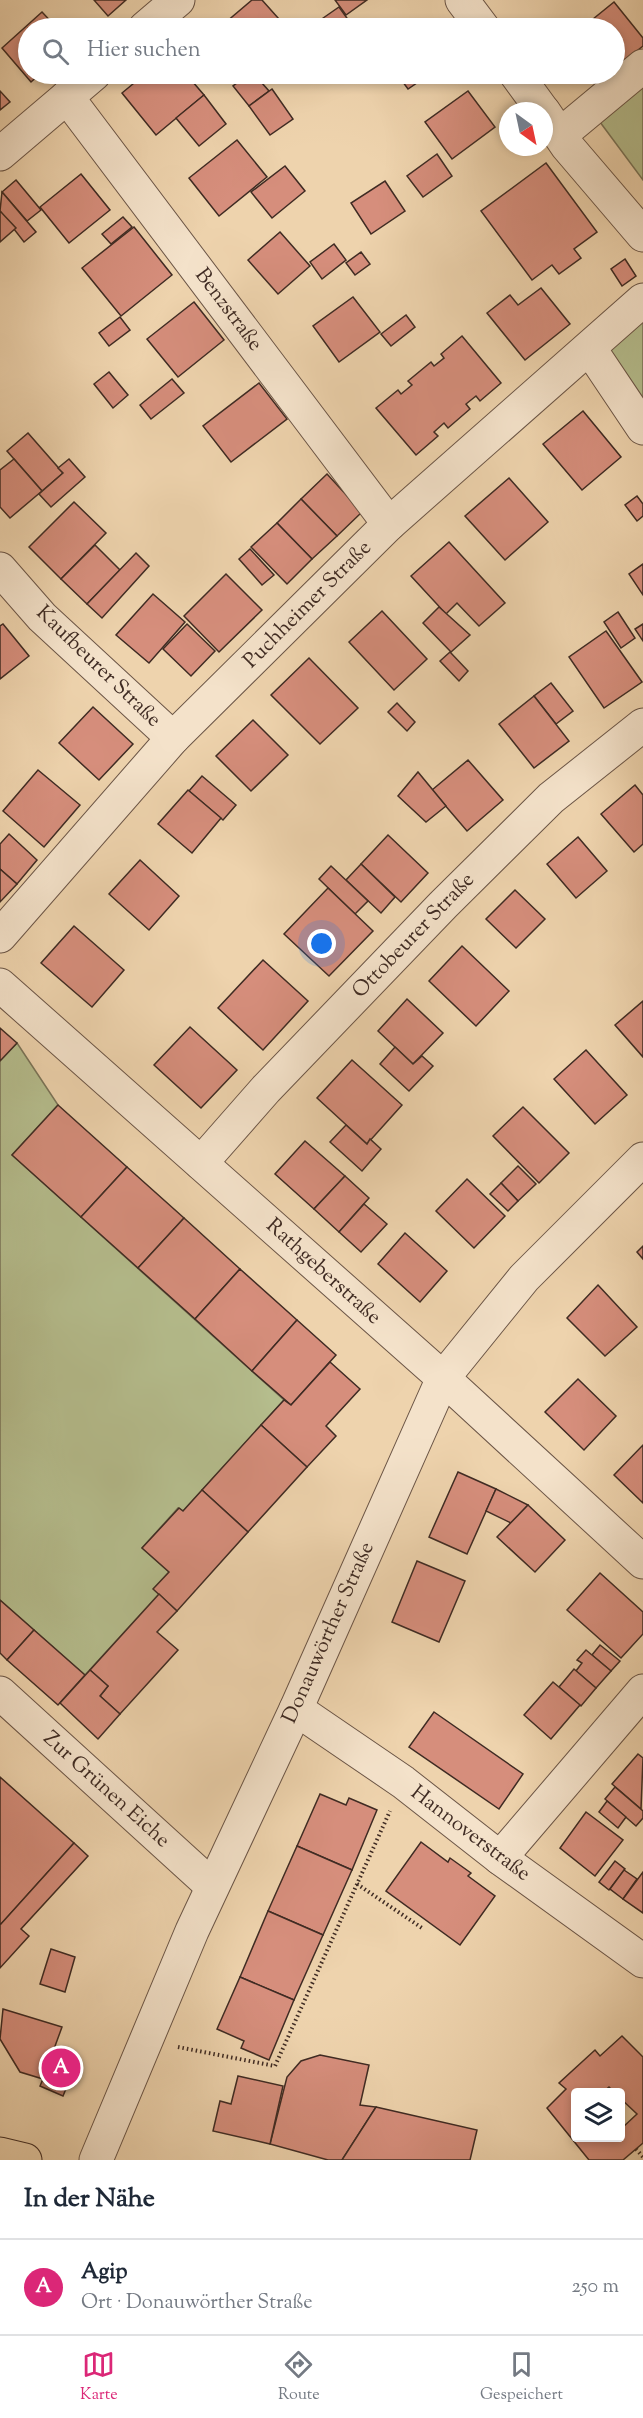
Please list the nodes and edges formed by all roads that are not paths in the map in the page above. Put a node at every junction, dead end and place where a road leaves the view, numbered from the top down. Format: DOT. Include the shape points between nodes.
graph roads {
  1 [pos="178,0"];
  2 [pos="462,0"];
  3 [pos="157,18"];
  4 [pos="476,18"];
  5 [pos="643,66"];
  6 [pos="625,76"];
  7 [pos="82,84"];
  8 [pos="523,84"];
  9 [pos="611,84"];
  10 [pos="67,97"];
  11 [pos="537,102"];
  12 [pos="553,117"];
  13 [pos="553,124"];
  14 [pos="0,154"];
  15 [pos="643,235"];
  16 [pos="643,300"];
  17 [pos="590,348"];
  18 [pos="643,428"];
  19 [pos="389,524"];
  20 [pos="0,569"];
  21 [pos="643,725"];
  22 [pos="173,738"];
  23 [pos="0,936"];
  24 [pos="0,985"];
  25 [pos="643,1159"];
  26 [pos="201,1163"];
  27 [pos="443,1378"];
  28 [pos="643,1562"];
  29 [pos="643,1691"];
  30 [pos="0,1694"];
  31 [pos="296,1709"];
  32 [pos="500,1858"];
  33 [pos="212,1886"];
  34 [pos="643,1961"];
  35 [pos="0,2154"];
  36 [pos="25,2160"];
  37 [pos="96,2160"];
  1 -- 3 [label="street"];
  2 -- 4 [label="street"];
  5 -- 6 [label="street"];
  7 -- 10 [label="street"];
  8 -- 11 [label="street"];
  9 -- 12 [label="street"];
  10 -- 14 [label="street"];
  10 -- 19 [label="street, Benzstraße"];
  13 -- 15 [label="street"];
  16 -- 17 [label="street, Puchheimer Straße"];
  17 -- 18 [label="street"];
  17 -- 19 [label="street, Puchheimer Straße"];
  19 -- 22 [label="street, Puchheimer Straße"];
  20 -- 22 [label="street, Kaufbeurer Straße" via="42,617"];
  21 -- 26 [label="street, Ottobeurer Straße" via="551,798 443,905 266,1089"];
  22 -- 23 [label="street, Puchheimer Straße"];
  24 -- 26 [label="street, Rathgeberstraße"];
  25 -- 27 [label="street, Donauwörther Straße" via="524,1278"];
  26 -- 27 [label="street, Rathgeberstraße"];
  27 -- 28 [label="street, Rathgeberstraße"];
  27 -- 31 [label="street, Donauwörther Straße"];
  29 -- 32 [label="street"];
  30 -- 33 [label="street, Zur Grünen Eiche"];
  31 -- 32 [label="street, Hannoverstraße" via="403,1782"];
  31 -- 33 [label="street, Donauwörther Straße"];
  32 -- 34 [label="street, Hannoverstraße"];
  33 -- 37 [label="street, Donauwörther Straße"];
  35 -- 36 [label="main road"];
}
